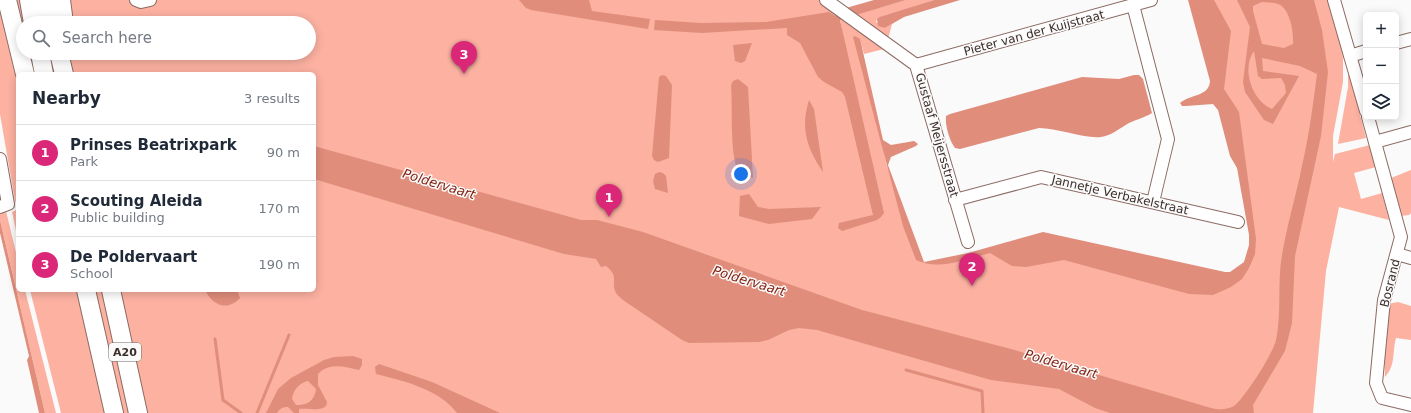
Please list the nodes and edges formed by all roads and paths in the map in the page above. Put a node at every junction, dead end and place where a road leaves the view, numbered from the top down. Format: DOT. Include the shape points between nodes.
graph roads {
  1 [pos="7,0"];
  2 [pos="29,0"];
  3 [pos="46,0"];
  4 [pos="61,0"];
  5 [pos="136,0"];
  6 [pos="150,0"];
  7 [pos="826,0"];
  8 [pos="1151,0"];
  9 [pos="1334,0"];
  10 [pos="1134,5"];
  11 [pos="32,16"];
  12 [pos="50,16"];
  13 [pos="63,16"];
  14 [pos="16,37"];
  15 [pos="1411,39"];
  16 [pos="1399,42"];
  17 [pos="1363,52"];
  18 [pos="1350,56"];
  19 [pos="22,60"];
  20 [pos="41,60"];
  21 [pos="61,60"];
  22 [pos="69,60"];
  23 [pos="916,65"];
  24 [pos="25,72"];
  25 [pos="44,72"];
  26 [pos="64,72"];
  27 [pos="71,72"];
  28 [pos="1363,100"];
  29 [pos="1369,120"];
  30 [pos="1411,132"];
  31 [pos="1375,142"];
  32 [pos="0,159"];
  33 [pos="955,200"];
  34 [pos="1153,202"];
  35 [pos="4,205"];
  36 [pos="1238,222"];
  37 [pos="968,242"];
  38 [pos="1397,254"];
  39 [pos="1411,258"];
  40 [pos="111,292"];
  41 [pos="86,293"];
  42 [pos="1411,405"];
  43 [pos="114,413"];
  44 [pos="138,413"];
  1 -- 14 [label="highway"];
  2 -- 11 [label="highway"];
  3 -- 12 [label="highway"];
  4 -- 13 [label="highway"];
  5 -- 6 [label="street"];
  7 -- 23 [label="street, Gustaaf Meijersstraat"];
  8 -- 10 [label="street, Pieter van der Kuijstraat"];
  9 -- 18 [label="street"];
  10 -- 23 [label="street, Pieter van der Kuijstraat"];
  10 -- 34 [label="street" via="1168,139"];
  15 -- 16 [label="street"];
  17 -- 18 [label="street"];
  18 -- 28 [label="street"];
  19 -- 24 [label="highway"];
  20 -- 25 [label="highway"];
  21 -- 26 [label="highway"];
  22 -- 27 [label="highway"];
  23 -- 33 [label="street, Gustaaf Meijersstraat"];
  29 -- 31 [label="street, Bosrand"];
  30 -- 31 [label="street"];
  31 -- 38 [label="street, Bosrand" via="1401,237"];
  32 -- 35 [label="street"];
  33 -- 34 [label="street, Jannetje Verbakelstraat" via="1041,177"];
  33 -- 37 [label="street, Gustaaf Meijersstraat"];
  34 -- 36 [label="street, Jannetje Verbakelstraat"];
  38 -- 39 [label="street"];
  38 -- 42 [label="street, Bosrand" via="1384,300 1376,384 1382,398"];
  40 -- 44 [label="highway, A20"];
  41 -- 43 [label="highway, A20"];
}
